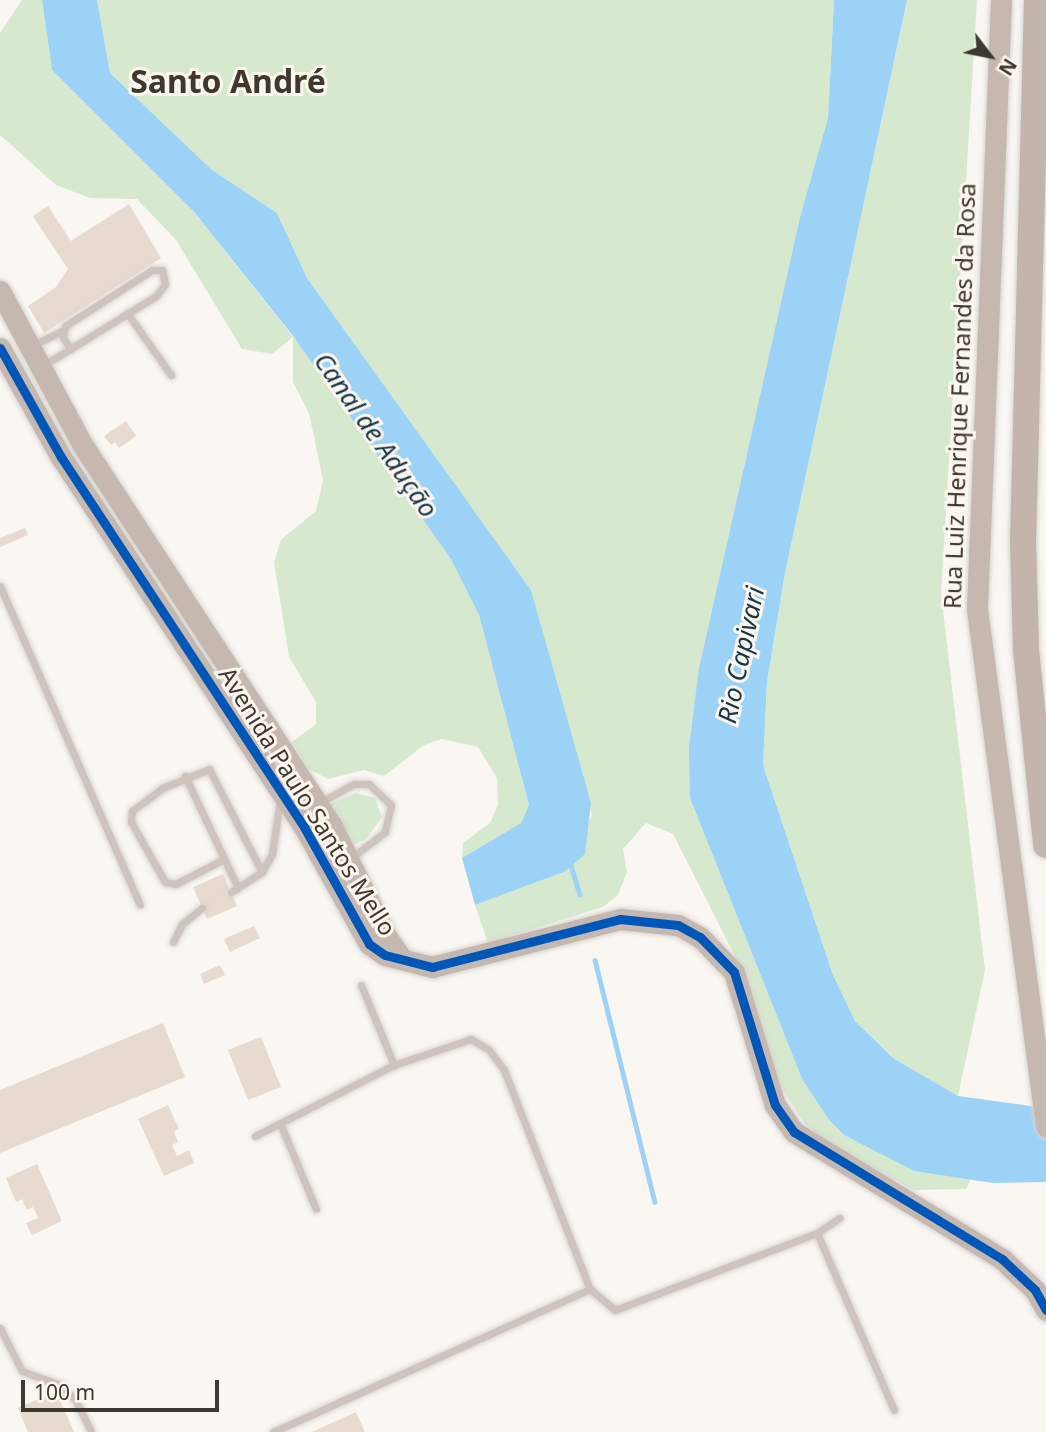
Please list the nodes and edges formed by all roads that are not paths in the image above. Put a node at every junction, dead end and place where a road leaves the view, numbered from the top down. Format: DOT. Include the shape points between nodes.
graph roads {
  1 [pos="1001,0"];
  2 [pos="1037,0"];
  3 [pos="0,291"];
  4 [pos="127,313"];
  5 [pos="62,331"];
  6 [pos="0,348"];
  7 [pos="28,348"];
  8 [pos="70,349"];
  9 [pos="37,369"];
  10 [pos="171,375"];
  11 [pos="82,444"];
  12 [pos="61,457"];
  13 [pos="0,586"];
  14 [pos="184,619"];
  15 [pos="296,770"];
  16 [pos="185,776"];
  17 [pos="276,783"];
  18 [pos="318,804"];
  19 [pos="1046,845"];
  20 [pos="224,859"];
  21 [pos="350,859"];
  22 [pos="329,871"];
  23 [pos="262,872"];
  24 [pos="238,888"];
  25 [pos="231,892"];
  26 [pos="140,905"];
  27 [pos="202,908"];
  28 [pos="173,942"];
  29 [pos="403,960"];
  30 [pos="361,985"];
  31 [pos="394,1065"];
  32 [pos="280,1123"];
  33 [pos="1046,1126"];
  34 [pos="255,1136"];
  35 [pos="316,1209"];
  36 [pos="839,1217"];
  37 [pos="817,1233"];
  38 [pos="1041,1288"];
  39 [pos="590,1289"];
  40 [pos="1046,1310"];
  41 [pos="0,1328"];
  42 [pos="894,1410"];
  43 [pos="91,1432"];
  44 [pos="273,1432"];
  1 -- 33 [label="street, Rua Luiz Henrique Fernandes da Rosa" via="976,609"];
  2 -- 19 [label="highway" via="1023,564"];
  3 -- 7 [label="street, Avenida Paulo Santos Mello"];
  4 -- 5 [label="lane" via="162,289 167,277 162,270 152,270"];
  4 -- 8 [label="lane"];
  4 -- 10 [label="lane"];
  5 -- 7 [label="lane"];
  5 -- 8 [label="lane"];
  6 -- 12 [label="street, Avenida Paulo Santos Mello"];
  7 -- 9 [label="street, Avenida Paulo Santos Mello"];
  8 -- 9 [label="lane"];
  9 -- 11 [label="street, Avenida Paulo Santos Mello"];
  11 -- 12 [label="street"];
  11 -- 14 [label="street, Avenida Paulo Santos Mello"];
  12 -- 14 [label="street, Avenida Paulo Santos Mello"];
  13 -- 26 [label="lane"];
  14 -- 15 [label="street, Avenida Paulo Santos Mello"];
  14 -- 17 [label="street, Avenida Paulo Santos Mello"];
  15 -- 17 [label="street" via="290,788"];
  15 -- 18 [label="street, Avenida Paulo Santos Mello"];
  16 -- 20 [label="lane"];
  16 -- 20 [label="lane" via="138,801 131,822 164,882 176,884"];
  16 -- 23 [label="lane" via="202,768 216,777"];
  17 -- 22 [label="street, Avenida Paulo Santos Mello"];
  17 -- 23 [label="lane" via="276,837"];
  18 -- 21 [label="street, Avenida Paulo Santos Mello"];
  18 -- 21 [label="lane" via="354,784 369,784 391,805 385,832"];
  20 -- 24 [label="lane"];
  21 -- 22 [label="street"];
  21 -- 29 [label="street, Avenida Paulo Santos Mello" via="386,936"];
  22 -- 29 [label="street, Avenida Paulo Santos Mello" via="369,944"];
  23 -- 24 [label="lane"];
  24 -- 25 [label="lane"];
  27 -- 28 [label="lane" via="182,924"];
  29 -- 38 [label="street, Avenida Paulo Santos Mello" via="449,965 620,919 678,925 699,937 734,972 775,1105 794,1132 986,1248"];
  30 -- 31 [label="lane"];
  31 -- 32 [label="lane"];
  31 -- 39 [label="lane" via="455,1041 471,1039 489,1050 504,1070"];
  32 -- 34 [label="lane"];
  32 -- 35 [label="lane"];
  36 -- 37 [label="lane"];
  37 -- 39 [label="lane" via="634,1307 614,1310"];
  37 -- 42 [label="lane"];
  38 -- 40 [label="street"];
  39 -- 44 [label="lane"];
  41 -- 43 [label="lane" via="22,1371 60,1385 75,1399"];
}
